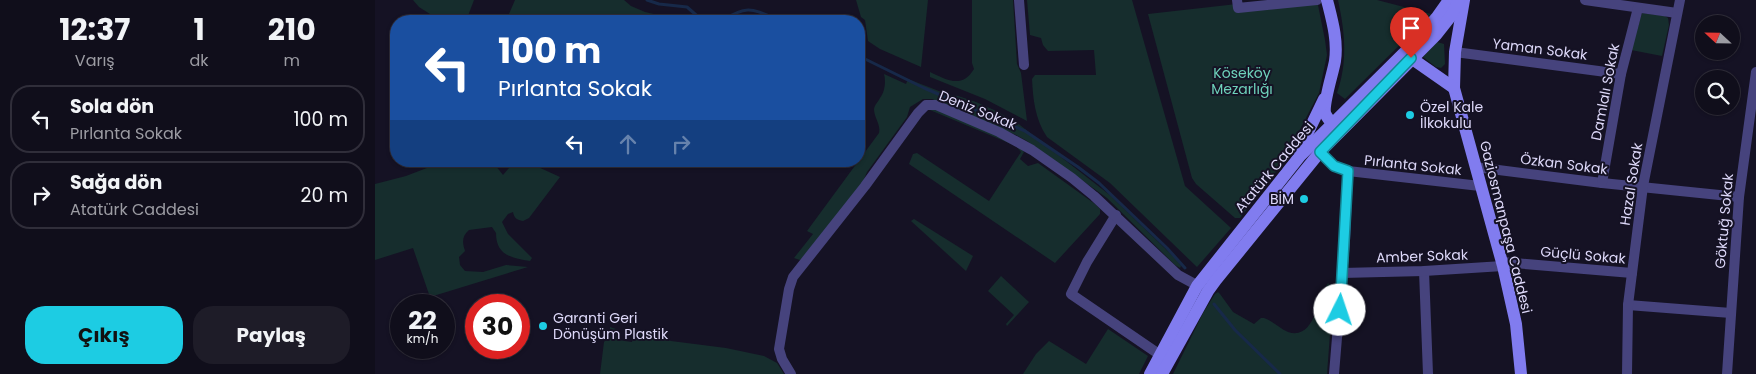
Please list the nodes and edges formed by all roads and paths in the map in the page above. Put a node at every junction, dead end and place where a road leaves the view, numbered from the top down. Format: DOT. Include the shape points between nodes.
graph roads {
  1 [pos="1019,0"];
  2 [pos="1237,0"];
  3 [pos="1317,0"];
  4 [pos="1327,0"];
  5 [pos="1449,0"];
  6 [pos="1459,0"];
  7 [pos="1463,0"];
  8 [pos="1585,0"];
  9 [pos="1680,0"];
  10 [pos="1600,1"];
  11 [pos="1638,8"];
  12 [pos="1677,13"];
  13 [pos="1455,52"];
  14 [pos="1411,58"];
  15 [pos="1024,65"];
  16 [pos="1756,72"];
  17 [pos="1621,74"];
  18 [pos="1454,88"];
  19 [pos="1329,90"];
  20 [pos="1336,127"];
  21 [pos="1316,147"];
  22 [pos="1475,167"];
  23 [pos="1290,168"];
  24 [pos="1348,171"];
  25 [pos="1602,183"];
  26 [pos="1480,186"];
  27 [pos="1643,186"];
  28 [pos="1739,197"];
  29 [pos="1115,215"];
  30 [pos="1503,264"];
  31 [pos="1424,272"];
  32 [pos="1343,273"];
  33 [pos="1632,273"];
  34 [pos="1203,288"];
  35 [pos="1628,305"];
  36 [pos="1731,313"];
  37 [pos="1165,358"];
  38 [pos="791,374"];
  39 [pos="1150,374"];
  40 [pos="1162,374"];
  41 [pos="1334,374"];
  42 [pos="1428,374"];
  43 [pos="1521,374"];
  44 [pos="1627,374"];
  45 [pos="1727,374"];
  1 -- 15 [label="street"];
  2 -- 3 [label="street" via="1238,8"];
  4 -- 19 [label="main road" via="1336,46"];
  5 -- 20 [label="main road, Atatürk Caddesi" via="1417,40"];
  6 -- 14 [label="main road, Atatürk Caddesi" via="1436,35"];
  7 -- 13 [label="main road, Gaziosmanpaşa Caddesi"];
  8 -- 10 [label="street"];
  9 -- 12 [label="street, Hazal Sokak"];
  10 -- 11 [label="street"];
  11 -- 12 [label="street"];
  11 -- 17 [label="street, Damlalı Sokak"];
  12 -- 27 [label="street, Hazal Sokak"];
  13 -- 17 [label="street, Yaman Sokak"];
  13 -- 18 [label="main road, Gaziosmanpaşa Caddesi"];
  14 -- 18 [label="main road"];
  14 -- 20 [label="main road, Atatürk Caddesi"];
  16 -- 28 [label="street, Göktuğ Sokak"];
  17 -- 25 [label="street, Damlalı Sokak"];
  18 -- 22 [label="main road, Gaziosmanpaşa Caddesi"];
  19 -- 20 [label="main road" via="1325,111"];
  19 -- 23 [label="main road"];
  20 -- 21 [label="main road, Atatürk Caddesi"];
  21 -- 23 [label="main road, Atatürk Caddesi"];
  21 -- 24 [label="street, Pırlanta Sokak" via="1334,166"];
  21 -- 34 [label="main road, Atatürk Caddesi"];
  22 -- 25 [label="street, Özkan Sokak"];
  22 -- 26 [label="main road, Gaziosmanpaşa Caddesi"];
  23 -- 34 [label="main road, Atatürk Caddesi"];
  24 -- 26 [label="street, Pırlanta Sokak"];
  24 -- 32 [label="street"];
  25 -- 27 [label="street, Özkan Sokak"];
  26 -- 30 [label="main road, Gaziosmanpaşa Caddesi"];
  27 -- 28 [label="street, Özkan Sokak"];
  27 -- 33 [label="street, Hazal Sokak"];
  28 -- 36 [label="street, Göktuğ Sokak"];
  29 -- 34 [label="street, Deniz Sokak" via="1178,274"];
  29 -- 37 [label="street" via="1071,294"];
  29 -- 38 [label="street, Deniz Sokak" via="1072,178 1016,140 936,105 926,105 793,277 779,349 781,359"];
  30 -- 31 [label="street, Amber Sokak"];
  30 -- 33 [label="street, Güçlü Sokak"];
  30 -- 43 [label="main road, Gaziosmanpaşa Caddesi"];
  31 -- 32 [label="street, Amber Sokak"];
  31 -- 42 [label="street"];
  32 -- 41 [label="street"];
  33 -- 35 [label="street, Hazal Sokak"];
  34 -- 37 [label="main road, Atatürk Caddesi"];
  35 -- 36 [label="street"];
  35 -- 44 [label="street, Hazal Sokak"];
  36 -- 45 [label="street, Göktuğ Sokak"];
  37 -- 39 [label="main road, Atatürk Caddesi"];
  37 -- 40 [label="main road, Atatürk Caddesi"];
}
